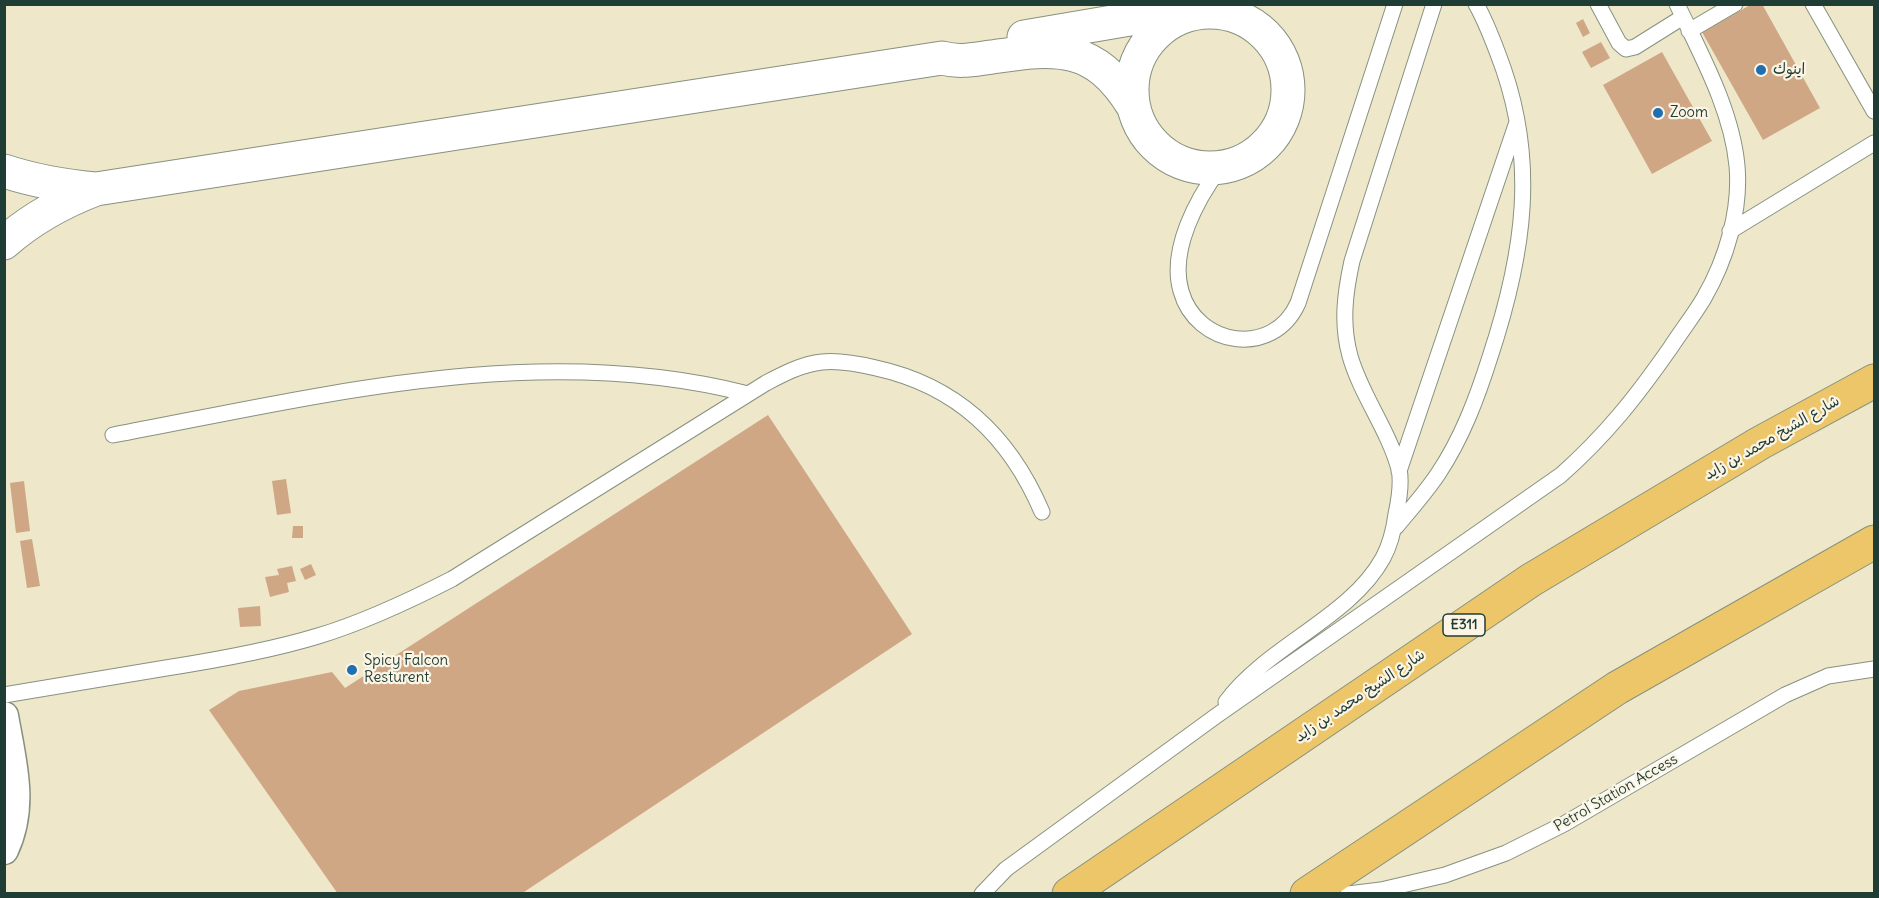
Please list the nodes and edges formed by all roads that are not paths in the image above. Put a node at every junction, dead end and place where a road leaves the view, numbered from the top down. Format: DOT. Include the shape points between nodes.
graph roads {
  1 [pos="1395,4"];
  2 [pos="1434,4"];
  3 [pos="1476,4"];
  4 [pos="1598,4"];
  5 [pos="1735,4"];
  6 [pos="1813,4"];
  7 [pos="1182,15"];
  8 [pos="1683,18"];
  9 [pos="942,58"];
  10 [pos="1133,106"];
  11 [pos="1875,111"];
  12 [pos="1518,119"];
  13 [pos="1875,143"];
  14 [pos="1220,168"];
  15 [pos="4,171"];
  16 [pos="96,189"];
  17 [pos="1730,231"];
  18 [pos="4,243"];
  19 [pos="1875,381"];
  20 [pos="748,393"];
  21 [pos="113,435"];
  22 [pos="1399,471"];
  23 [pos="1042,512"];
  24 [pos="1394,530"];
  25 [pos="1875,542"];
  26 [pos="1875,669"];
  27 [pos="4,695"];
  28 [pos="4,716"];
  29 [pos="1216,716"];
  30 [pos="4,850"];
  31 [pos="982,894"];
  32 [pos="1069,894"];
  33 [pos="1307,894"];
  34 [pos="1348,894"];
  1 -- 14 [label="lane" via="1298,303 1278,331 1259,339 1234,339 1210,330 1192,313 1181,291 1178,265 1184,237 1198,201"];
  2 -- 22 [label="lane" via="1345,292 1350,355"];
  3 -- 12 [label="lane" via="1502,64"];
  4 -- 8 [label="lane" via="1626,49"];
  5 -- 8 [label="lane"];
  6 -- 11 [label="lane"];
  7 -- 9 [label="street" via="963,47"];
  7 -- 10 [label="street" via="1158,30 1141,51 1132,78"];
  7 -- 14 [label="street" via="1208,10 1234,14 1258,27 1276,46 1287,71 1289,97 1282,123 1267,145 1246,160"];
  8 -- 17 [label="lane" via="1719,96 1732,135 1737,168"];
  9 -- 10 [label="street" via="957,61 1061,51 1096,65 1123,90"];
  9 -- 16 [label="street"];
  10 -- 14 [label="street" via="1141,128 1175,160 1197,167"];
  12 -- 22 [label="lane"];
  12 -- 24 [label="lane" via="1524,196 1505,310 1462,432 1438,474"];
  13 -- 17 [label="lane"];
  15 -- 16 [label="street"];
  16 -- 18 [label="street" via="51,209"];
  17 -- 29 [label="lane" via="1722,262 1704,298 1643,387 1591,448 1534,495"];
  19 -- 32 [label="highway, شارع الشيخ محمد بن زايد / E311" via="1760,443 1531,580"];
  20 -- 21 [label="lane" via="712,384 637,375 489,375 379,386"];
  20 -- 23 [label="lane" via="785,374 821,362 868,366 919,381 964,407 1003,444"];
  20 -- 27 [label="lane" via="452,579 364,620 271,649"];
  22 -- 24 [label="lane" via="1400,495"];
  24 -- 29 [label="lane" via="1384,557 1367,581 1245,681"];
  25 -- 33 [label="highway" via="1617,688"];
  26 -- 34 [label="lane, Petrol Station Access" via="1828,676 1785,695 1564,824 1506,853 1445,875"];
  28 -- 30 [label="street" via="16,810"];
  29 -- 31 [label="lane" via="1006,869"];
}
